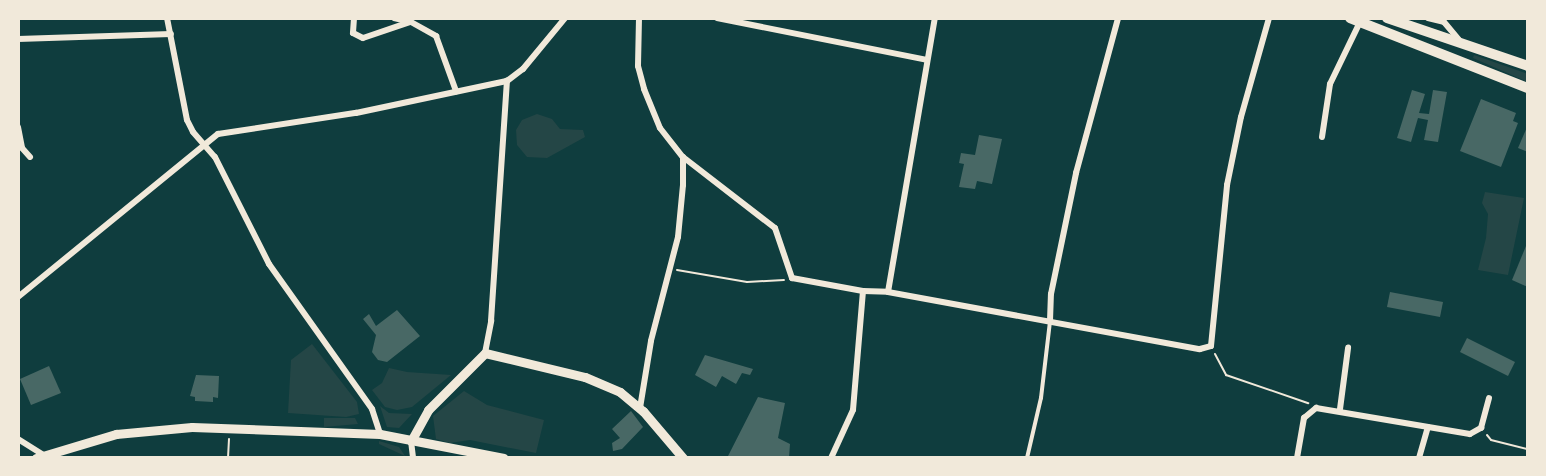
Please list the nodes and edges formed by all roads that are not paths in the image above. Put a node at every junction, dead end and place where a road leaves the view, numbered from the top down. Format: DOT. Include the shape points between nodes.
graph roads {
  1 [pos="167,18"];
  2 [pos="354,18"];
  3 [pos="394,18"];
  4 [pos="565,18"];
  5 [pos="639,18"];
  6 [pos="717,18"];
  7 [pos="935,18"];
  8 [pos="1118,18"];
  9 [pos="1269,18"];
  10 [pos="1387,18"];
  11 [pos="1428,18"];
  12 [pos="1355,20"];
  13 [pos="1446,20"];
  14 [pos="411,22"];
  15 [pos="171,34"];
  16 [pos="18,39"];
  17 [pos="1460,41"];
  18 [pos="927,60"];
  19 [pos="1528,66"];
  20 [pos="507,81"];
  21 [pos="1528,88"];
  22 [pos="456,91"];
  23 [pos="18,127"];
  24 [pos="1322,136"];
  25 [pos="205,145"];
  26 [pos="30,157"];
  27 [pos="683,157"];
  28 [pos="862,291"];
  29 [pos="888,292"];
  30 [pos="18,297"];
  31 [pos="1050,321"];
  32 [pos="1348,348"];
  33 [pos="485,353"];
  34 [pos="1490,398"];
  35 [pos="640,408"];
  36 [pos="1340,409"];
  37 [pos="1428,427"];
  38 [pos="380,434"];
  39 [pos="18,439"];
  40 [pos="411,441"];
  41 [pos="40,457"];
  42 [pos="413,458"];
  43 [pos="504,458"];
  44 [pos="683,458"];
  45 [pos="831,458"];
  46 [pos="1027,458"];
  47 [pos="1297,458"];
  48 [pos="1419,458"];
  1 -- 15 [label="street"];
  2 -- 14 [label="street" via="353,33 363,38"];
  3 -- 14 [label="street"];
  4 -- 20 [label="street" via="523,69"];
  5 -- 27 [label="street" via="638,66 644,88 660,128"];
  6 -- 18 [label="street"];
  7 -- 18 [label="street"];
  8 -- 31 [label="street" via="1076,173 1051,294"];
  9 -- 31 [label="street" via="1241,117 1227,185 1211,346 1200,349"];
  10 -- 17 [label="main road"];
  11 -- 13 [label="street"];
  12 -- 21 [label="main road"];
  12 -- 24 [label="street" via="1330,84"];
  13 -- 17 [label="street"];
  14 -- 22 [label="street" via="439,41"];
  15 -- 16 [label="street"];
  15 -- 25 [label="street" via="187,120"];
  17 -- 19 [label="main road"];
  18 -- 29 [label="street"];
  20 -- 22 [label="street"];
  20 -- 33 [label="street" via="491,328"];
  22 -- 25 [label="street" via="356,113 218,134"];
  23 -- 26 [label="street" via="22,148"];
  25 -- 30 [label="street"];
  25 -- 38 [label="street" via="269,264 372,409"];
  27 -- 28 [label="street" via="775,228 790,276"];
  27 -- 35 [label="street" via="683,209 651,341"];
  28 -- 29 [label="street"];
  28 -- 45 [label="street" via="854,411"];
  29 -- 31 [label="street"];
  31 -- 46 [label="lane" via="1041,398"];
  32 -- 36 [label="street"];
  33 -- 35 [label="street" via="585,377 620,392"];
  33 -- 40 [label="street" via="428,410"];
  34 -- 37 [label="street" via="1481,428 1470,434"];
  35 -- 44 [label="street"];
  36 -- 37 [label="street"];
  36 -- 47 [label="street" via="1316,408 1304,418"];
  37 -- 48 [label="street"];
  38 -- 40 [label="street"];
  38 -- 41 [label="street" via="166,428 116,434"];
  39 -- 41 [label="street"];
  40 -- 42 [label="street"];
  40 -- 43 [label="street"];
}
